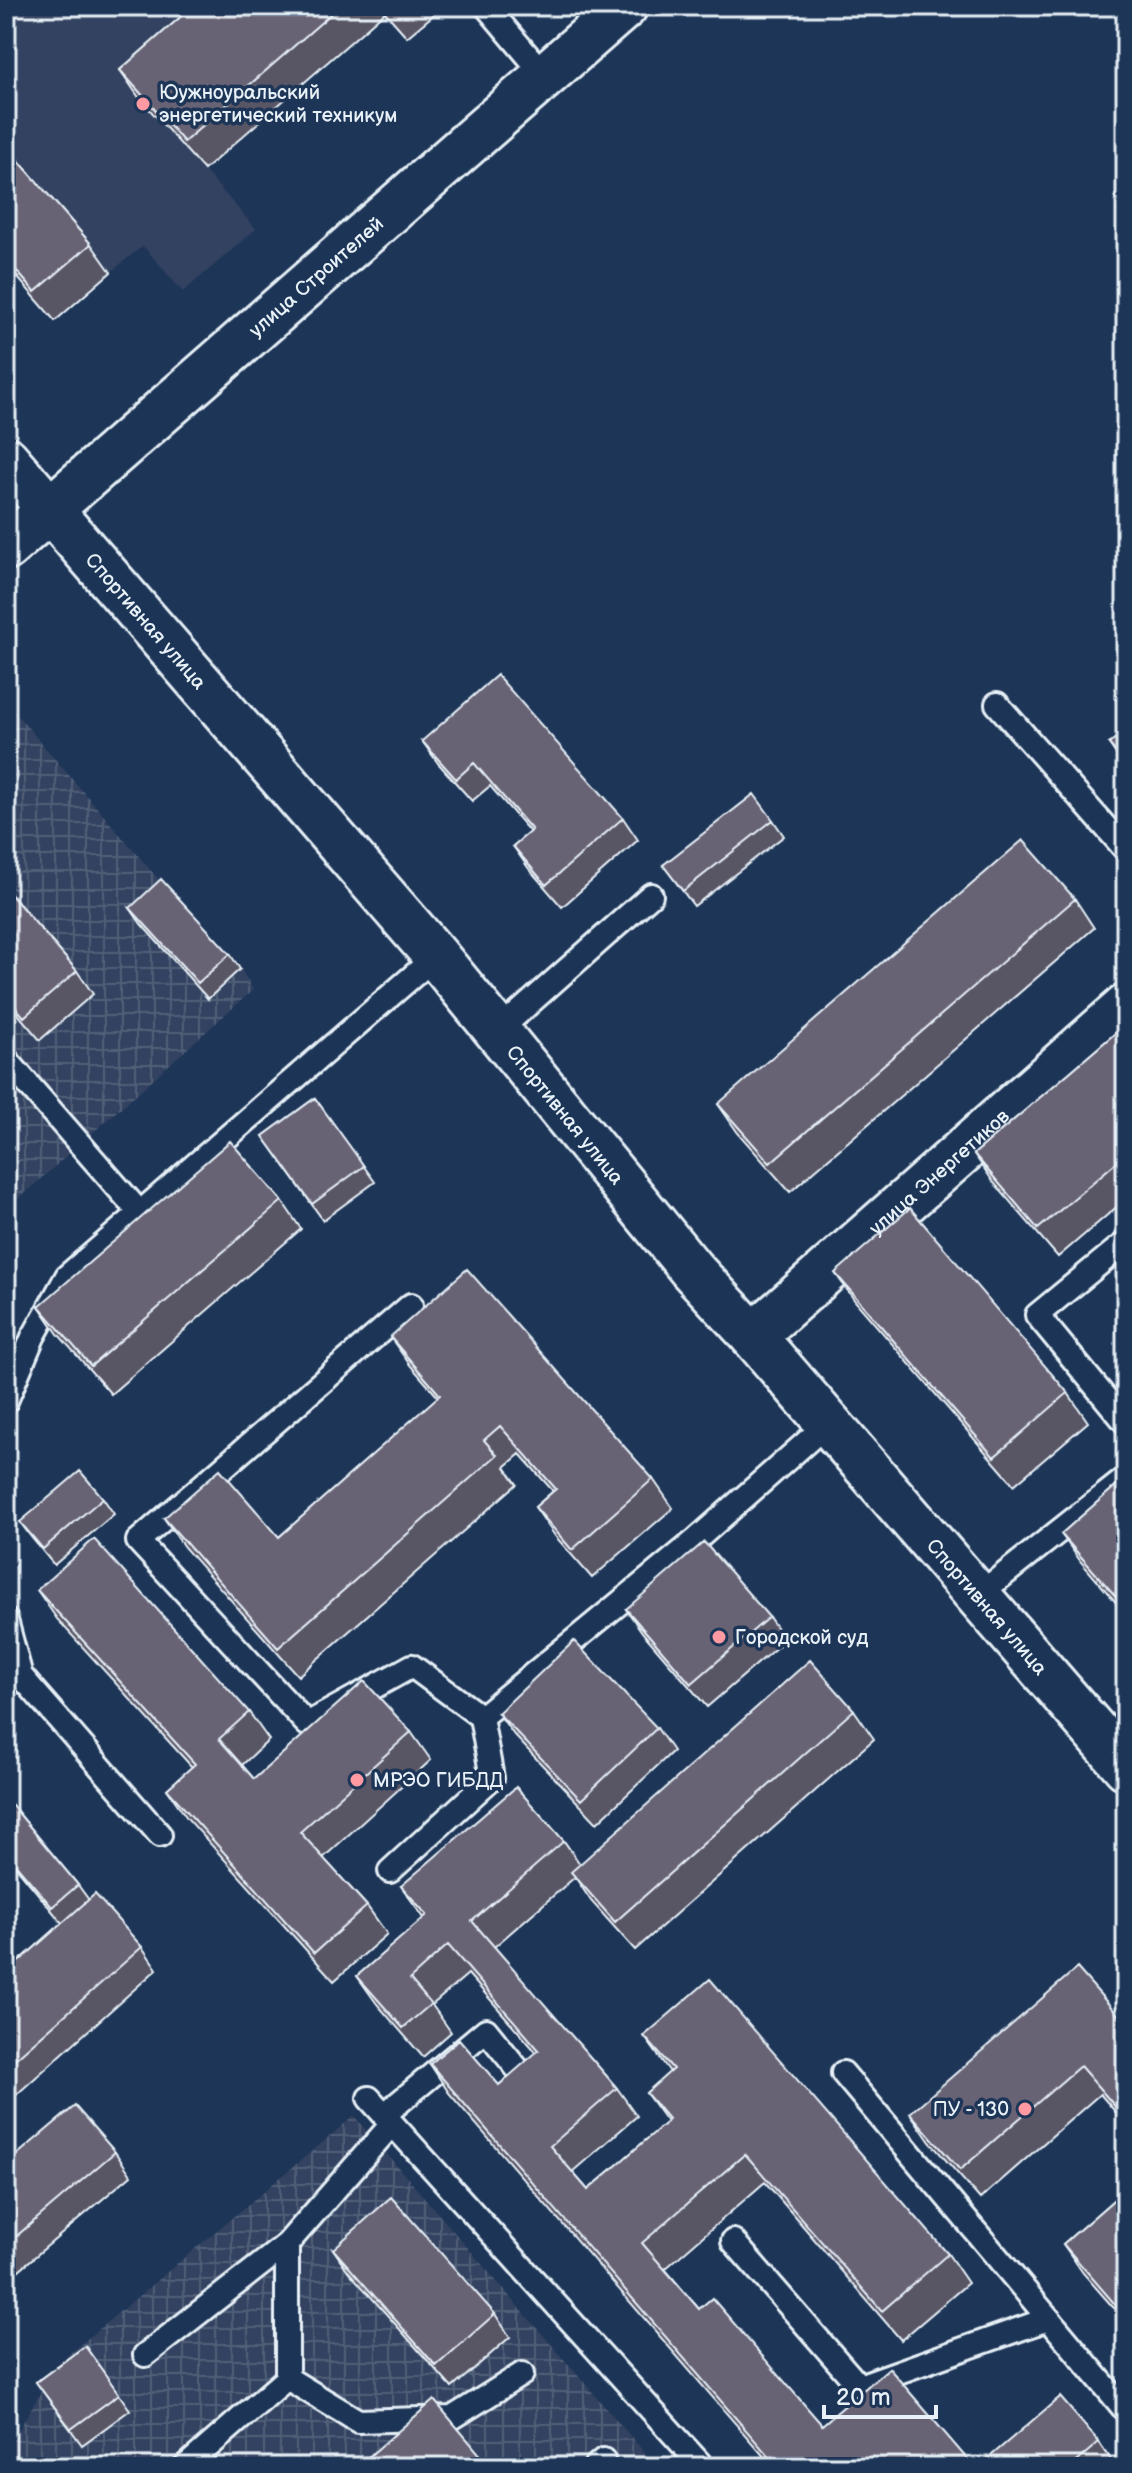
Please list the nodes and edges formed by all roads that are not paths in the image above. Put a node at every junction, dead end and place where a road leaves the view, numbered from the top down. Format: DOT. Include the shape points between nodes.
graph roads {
  1 [pos="486,6"];
  2 [pos="625,6"];
  3 [pos="545,76"];
  4 [pos="6,459"];
  5 [pos="50,509"];
  6 [pos="6,548"];
  7 [pos="997,704"];
  8 [pos="1126,850"];
  9 [pos="651,895"];
  10 [pos="436,956"];
  11 [pos="1126,1007"];
  12 [pos="497,1032"];
  13 [pos="6,1059"];
  14 [pos="140,1213"];
  15 [pos="1124,1247"];
  16 [pos="411,1305"];
  17 [pos="753,1336"];
  18 [pos="6,1401"];
  19 [pos="828,1423"];
  20 [pos="1126,1423"];
  21 [pos="1126,1478"];
  22 [pos="977,1596"];
  23 [pos="6,1620"];
  24 [pos="481,1717"];
  25 [pos="1126,1767"];
  26 [pos="160,1835"];
  27 [pos="390,1871"];
  28 [pos="843,2073"];
  29 [pos="525,2078"];
  30 [pos="369,2098"];
  31 [pos="388,2119"];
  32 [pos="733,2241"];
  33 [pos="287,2244"];
  34 [pos="1048,2319"];
  35 [pos="145,2355"];
  36 [pos="522,2374"];
  37 [pos="287,2378"];
  38 [pos="1126,2411"];
  39 [pos="185,2467"];
  40 [pos="703,2467"];
  1 -- 3 [label="lane"];
  2 -- 3 [label="street, улица Строителей"];
  3 -- 5 [label="street, улица Строителей"];
  4 -- 5 [label="street, Спортивная улица"];
  5 -- 6 [label="street, улица Строителей"];
  5 -- 10 [label="street, Спортивная улица"];
  7 -- 8 [label="lane"];
  9 -- 12 [label="lane"];
  10 -- 12 [label="street, Спортивная улица"];
  10 -- 14 [label="lane"];
  11 -- 17 [label="street, улица Энергетиков"];
  12 -- 17 [label="street, Спортивная улица" via="692,1270"];
  13 -- 14 [label="lane"];
  14 -- 18 [label="lane" via="67,1276"];
  15 -- 20 [label="lane" via="1037,1315"];
  16 -- 24 [label="lane" via="138,1541 307,1724 412,1666"];
  17 -- 19 [label="street, Спортивная улица"];
  19 -- 22 [label="street, Спортивная улица"];
  19 -- 24 [label="lane"];
  21 -- 22 [label="lane"];
  22 -- 25 [label="street, Спортивная улица"];
  23 -- 26 [label="lane" via="21,1676"];
  24 -- 27 [label="lane" via="492,1778"];
  28 -- 34 [label="lane"];
  29 -- 31 [label="lane" via="486,2030"];
  30 -- 31 [label="lane"];
  31 -- 33 [label="lane"];
  31 -- 40 [label="lane"];
  32 -- 34 [label="lane" via="859,2386"];
  33 -- 35 [label="lane"];
  33 -- 37 [label="lane"];
  34 -- 38 [label="lane"];
  36 -- 37 [label="lane" via="452,2418 358,2421"];
  37 -- 39 [label="lane"];
}
